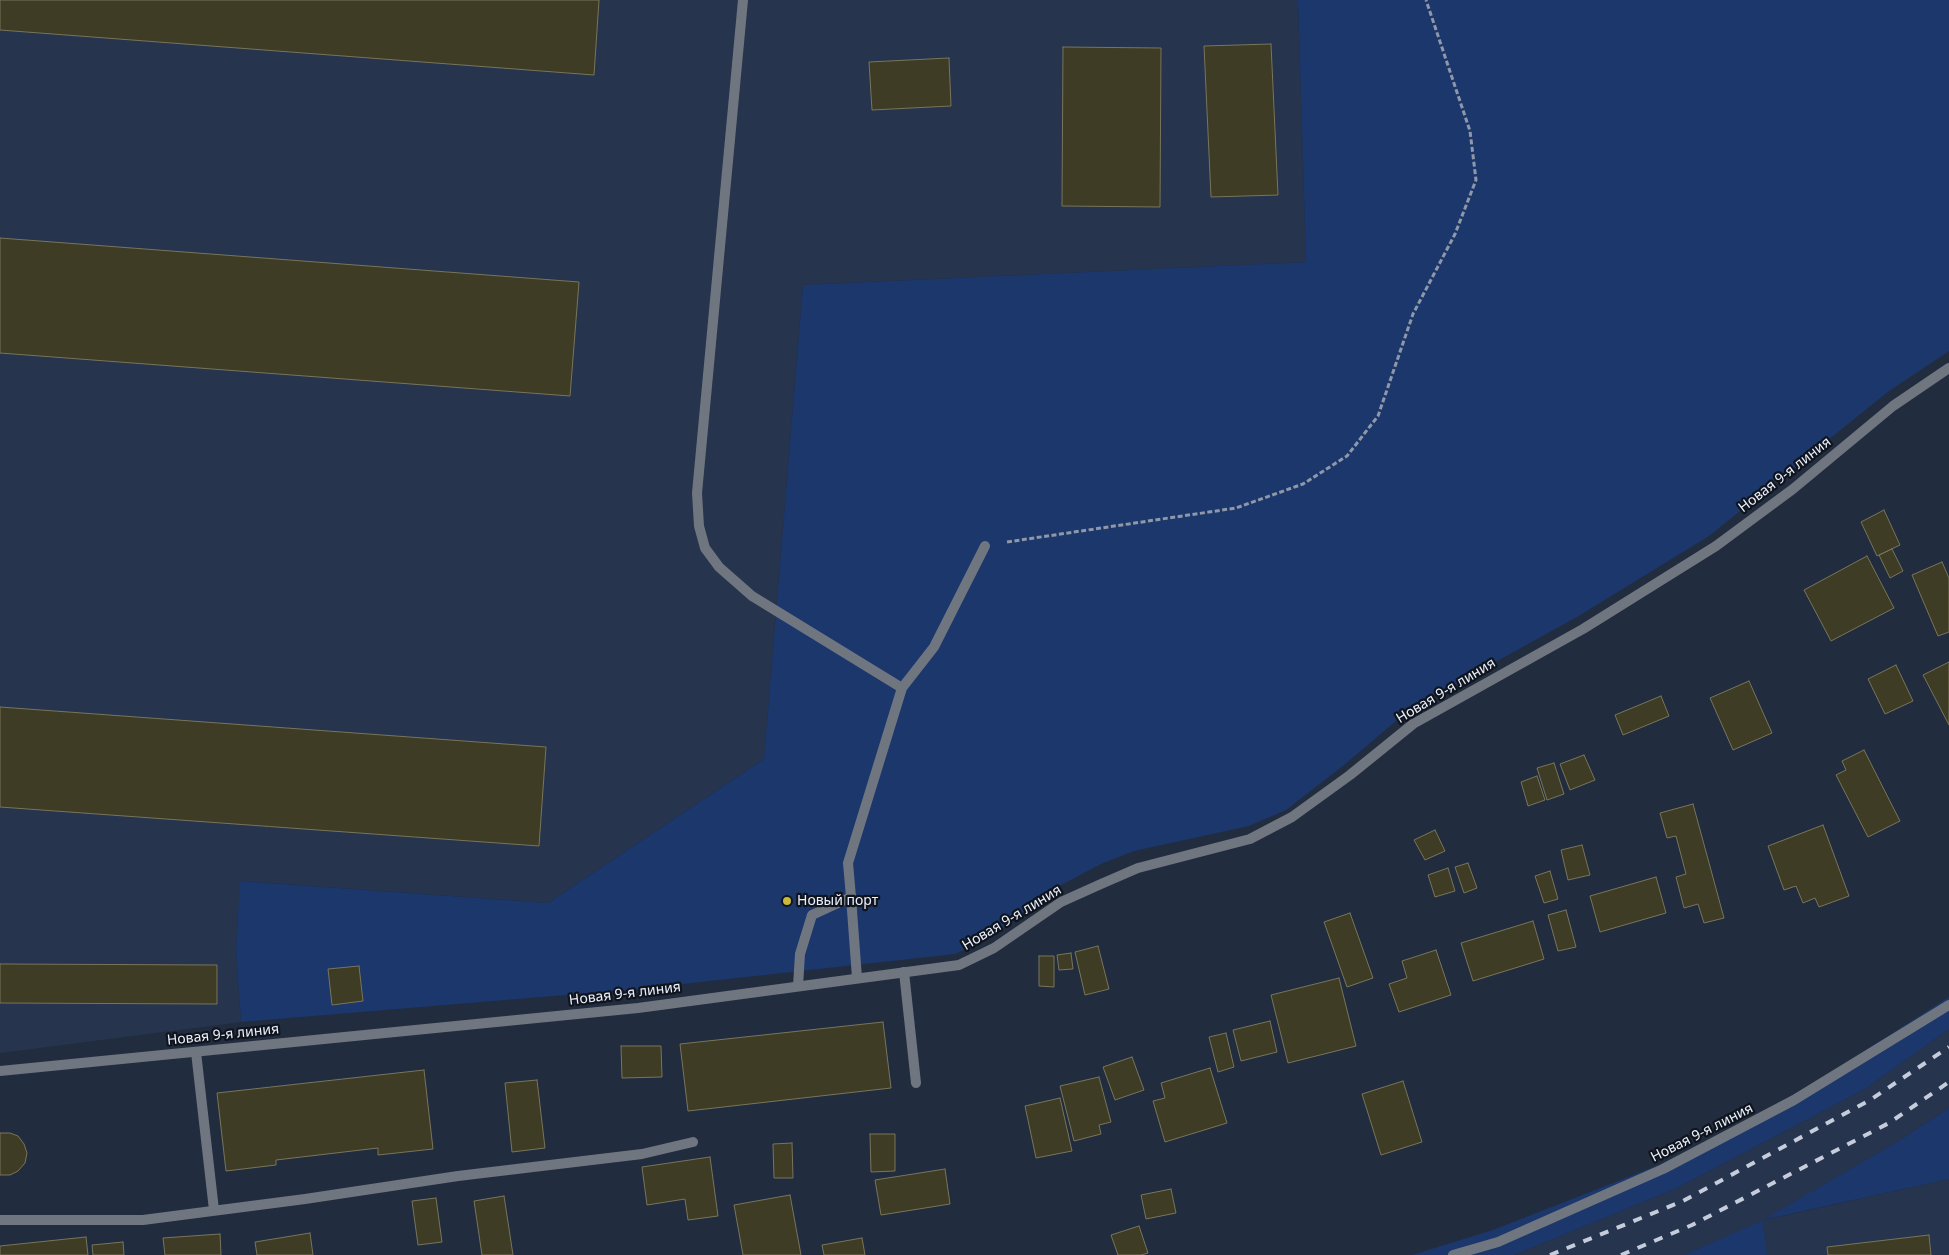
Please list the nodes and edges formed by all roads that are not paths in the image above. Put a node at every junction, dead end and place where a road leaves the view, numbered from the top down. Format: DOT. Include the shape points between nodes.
graph roads {
  1 [pos="743,0"];
  2 [pos="1949,368"];
  3 [pos="985,546"];
  4 [pos="902,688"];
  5 [pos="851,896"];
  6 [pos="904,972"];
  7 [pos="857,978"];
  8 [pos="798,986"];
  9 [pos="1949,1005"];
  10 [pos="196,1052"];
  11 [pos="0,1071"];
  12 [pos="916,1083"];
  13 [pos="693,1142"];
  14 [pos="214,1210"];
  15 [pos="0,1220"];
  16 [pos="1452,1255"];
  1 -- 4 [label="street" via="697,493 698,526 705,548 720,568 752,596"];
  2 -- 6 [label="street, Новая 9-я линия" via="1893,406 1716,546 1583,629 1413,724 1292,817 1250,839 1138,868 1061,902 994,948 959,965"];
  3 -- 4 [label="street" via="934,647"];
  4 -- 5 [label="street" via="848,863"];
  5 -- 7 [label="street"];
  5 -- 8 [label="street" via="812,915 800,954"];
  6 -- 7 [label="street, Новая 9-я линия"];
  6 -- 12 [label="street"];
  7 -- 8 [label="street, Новая 9-я линия"];
  8 -- 10 [label="street, Новая 9-я линия" via="638,1008"];
  9 -- 16 [label="street, Новая 9-я линия" via="1794,1100 1663,1169 1498,1242"];
  10 -- 11 [label="street, Новая 9-я линия"];
  10 -- 14 [label="street"];
  13 -- 14 [label="street" via="642,1154"];
  14 -- 15 [label="street" via="144,1220"];
}
